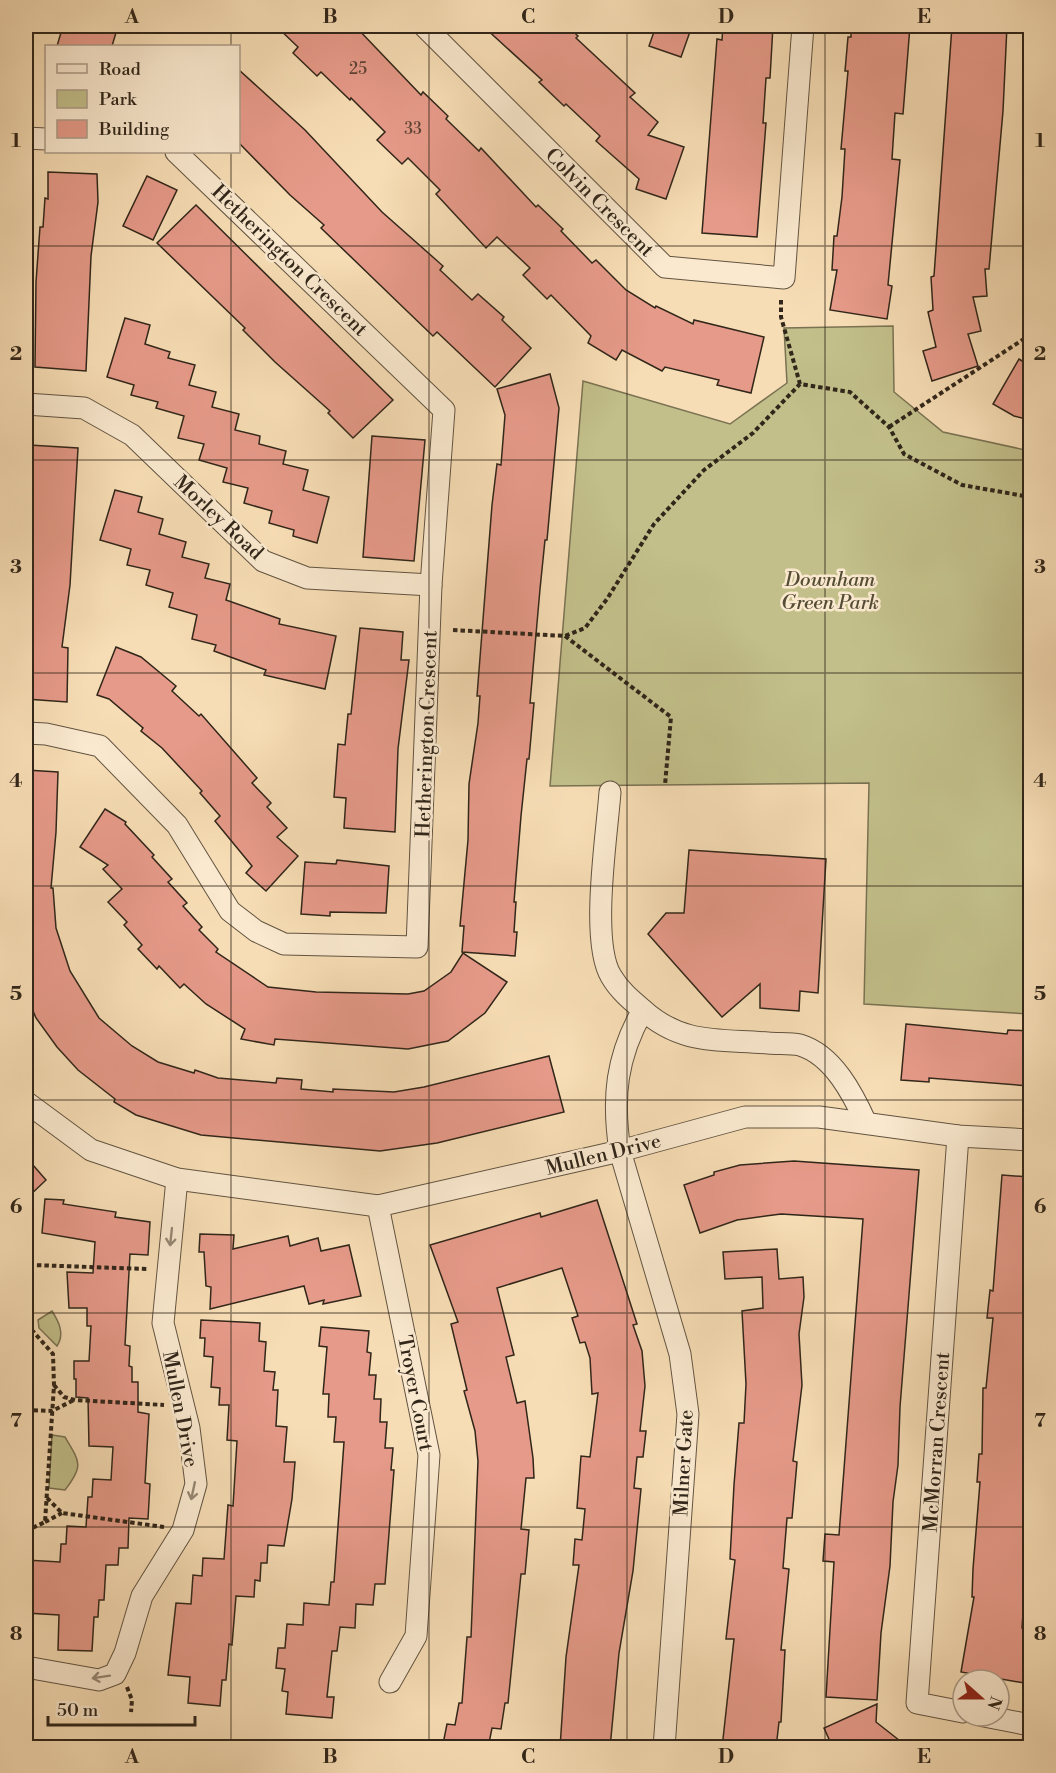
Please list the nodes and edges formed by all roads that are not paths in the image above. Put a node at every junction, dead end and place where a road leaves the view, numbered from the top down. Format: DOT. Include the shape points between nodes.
graph roads {
  1 [pos="424,26"];
  2 [pos="803,26"];
  3 [pos="26,138"];
  4 [pos="45,139"];
  5 [pos="177,153"];
  6 [pos="26,404"];
  7 [pos="431,585"];
  8 [pos="26,733"];
  9 [pos="610,792"];
  10 [pos="643,1010"];
  11 [pos="26,1102"];
  12 [pos="866,1123"];
  13 [pos="958,1136"];
  14 [pos="1030,1140"];
  15 [pos="620,1151"];
  16 [pos="177,1179"];
  17 [pos="378,1206"];
  18 [pos="26,1667"];
  19 [pos="390,1683"];
  20 [pos="951,1710"];
  21 [pos="1011,1721"];
  22 [pos="1030,1725"];
  23 [pos="664,1748"];
  1 -- 2 [label="street, Colvin Crescent" via="665,267 784,278"];
  3 -- 4 [label="street"];
  5 -- 7 [label="street, Hetherington Crescent" via="444,410"];
  6 -- 7 [label="street, Morley Road" via="84,408 132,435 263,561 306,578"];
  7 -- 8 [label="street, Hetherington Crescent" via="417,947 284,944 256,931 230,911 177,825 100,746"];
  9 -- 10 [label="street" via="601,949 610,975"];
  10 -- 12 [label="street" via="662,1027 692,1037 800,1045 818,1055 837,1074 852,1093"];
  10 -- 15 [label="street, Milner Gate" via="621,1057 615,1119"];
  11 -- 16 [label="street, Mullen Drive" via="91,1150"];
  12 -- 13 [label="street, Mullen Drive"];
  12 -- 15 [label="street, Mullen Drive" via="819,1117 745,1117"];
  13 -- 14 [label="street, Mullen Drive"];
  13 -- 20 [label="street, McMorran Crescent" via="917,1703"];
  15 -- 17 [label="street, Mullen Drive"];
  15 -- 23 [label="street, Milner Gate" via="680,1354 688,1414"];
  16 -- 17 [label="street, Mullen Drive"];
  16 -- 18 [label="street, Mullen Drive, one-way" via="163,1323 184,1406 195,1484 183,1530 142,1596 115,1674 99,1680"];
  17 -- 19 [label="street, Troyer Court" via="429,1455 416,1636"];
  21 -- 22 [label="street"];
}
